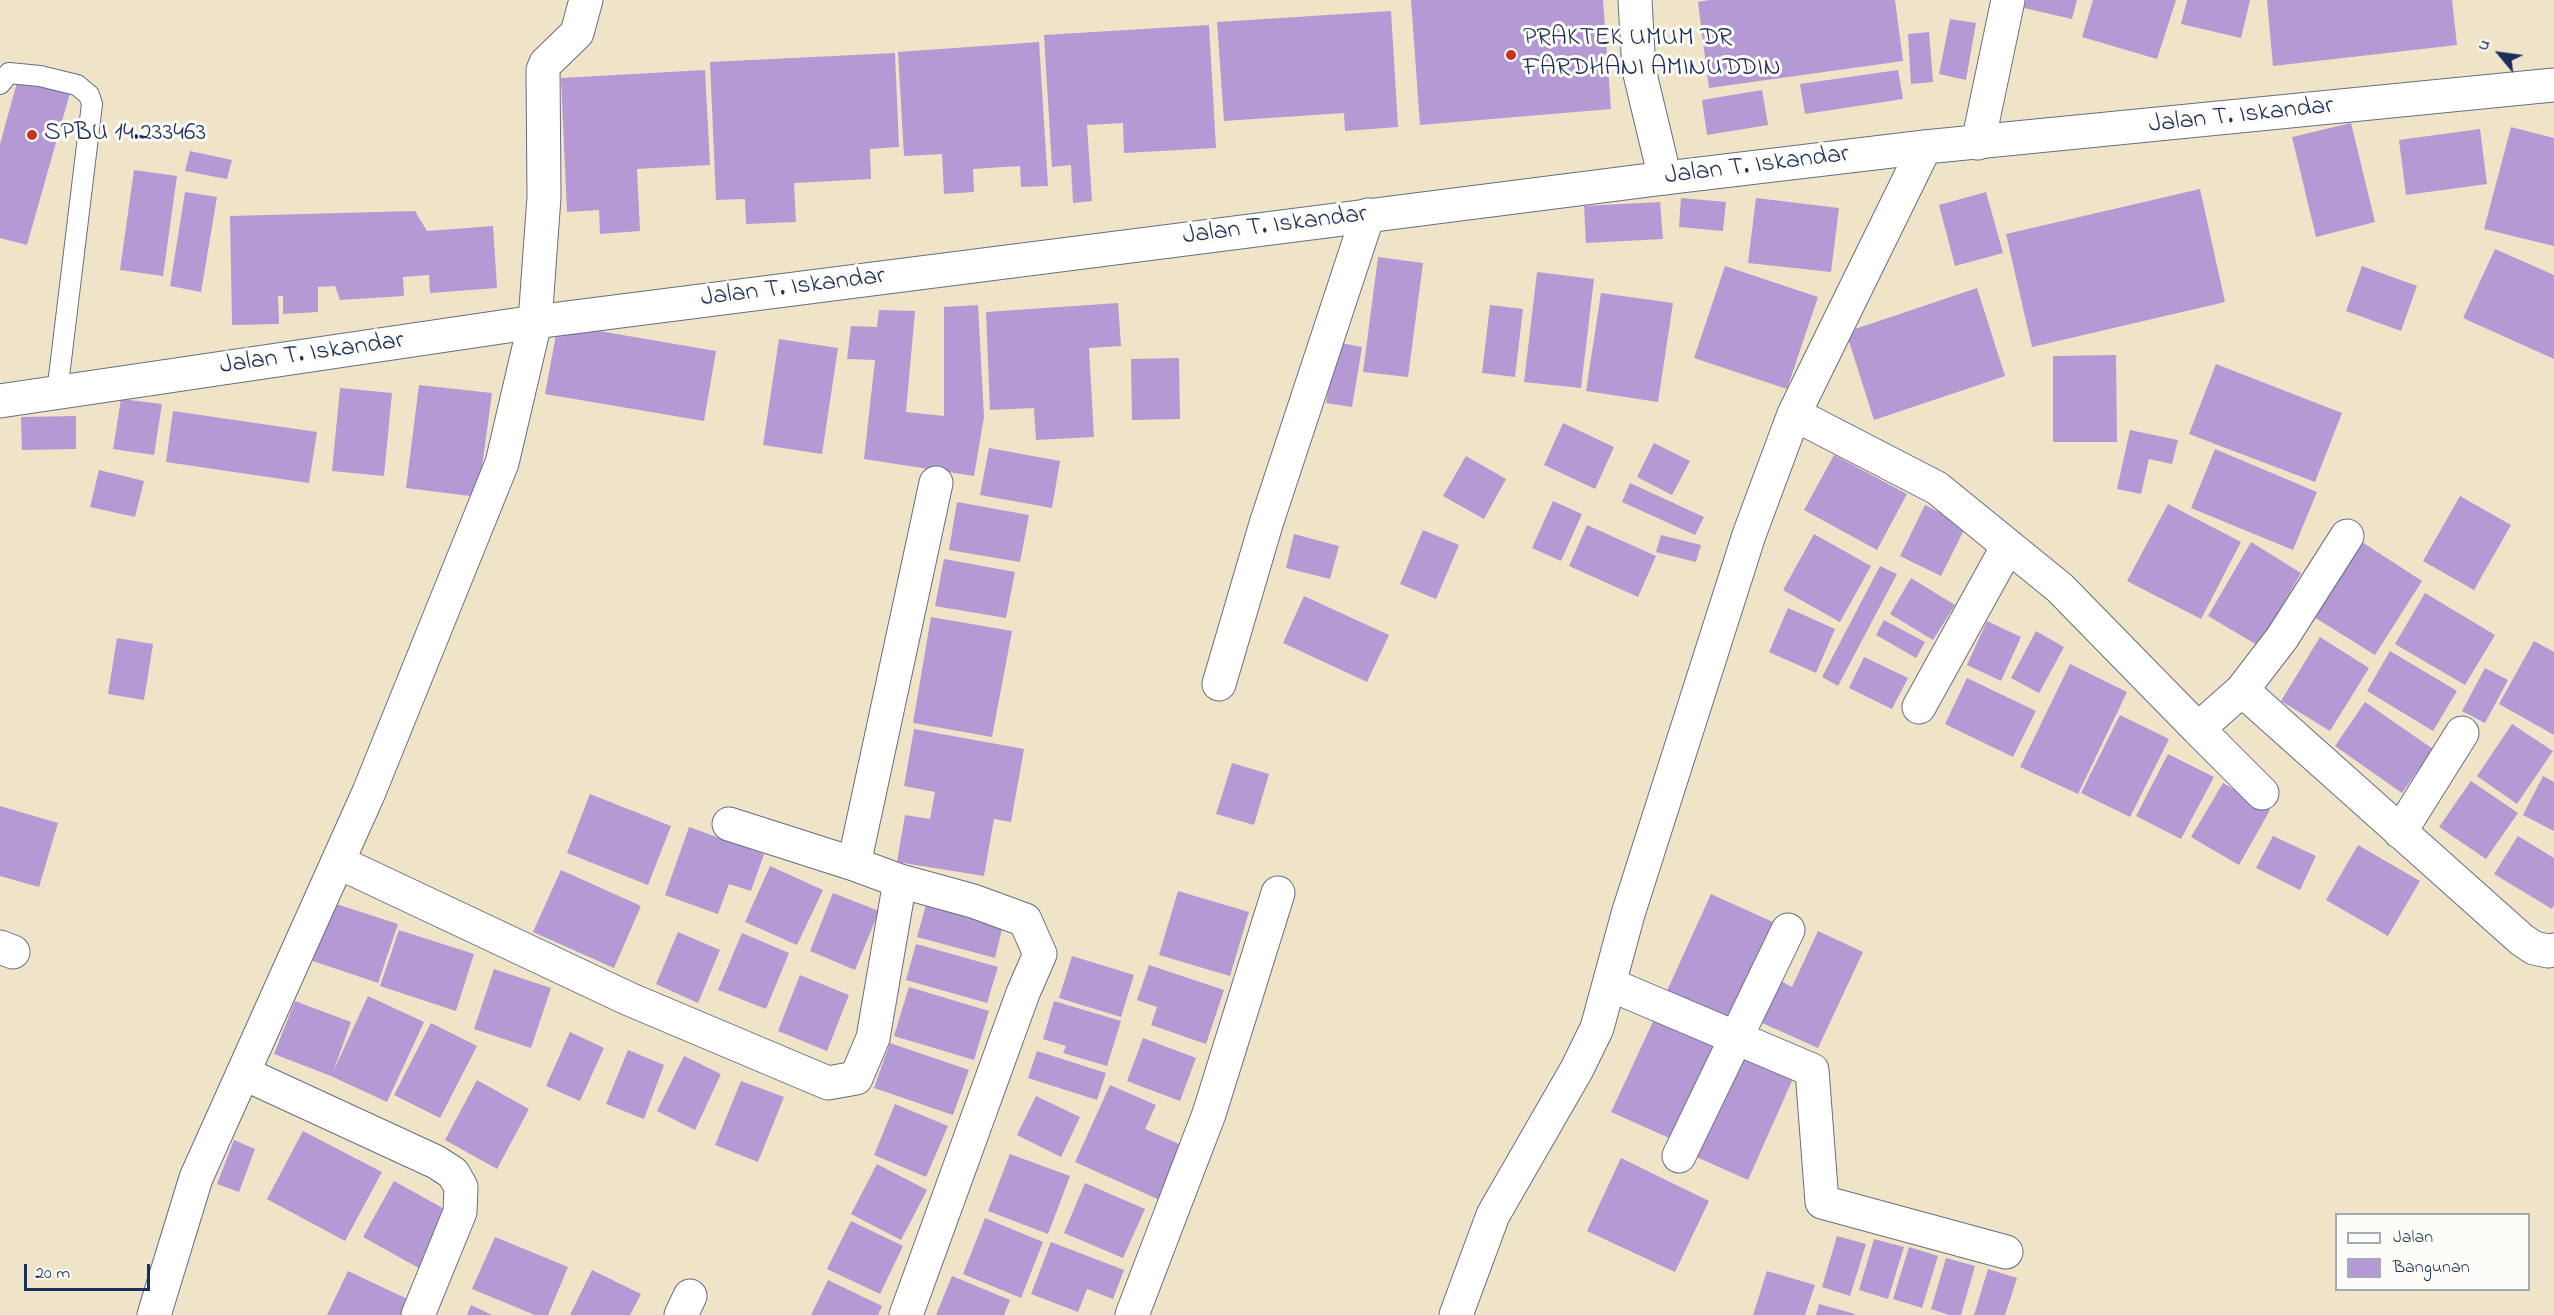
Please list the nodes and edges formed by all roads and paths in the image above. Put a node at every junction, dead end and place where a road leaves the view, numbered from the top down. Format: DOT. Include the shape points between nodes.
graph roads {
  1 [pos="586,0"];
  2 [pos="1635,0"];
  3 [pos="2008,0"];
  4 [pos="0,84"];
  5 [pos="2554,85"];
  6 [pos="1978,143"];
  7 [pos="1925,147"];
  8 [pos="1665,178"];
  9 [pos="1368,215"];
  10 [pos="535,322"];
  11 [pos="57,393"];
  12 [pos="0,401"];
  13 [pos="1794,414"];
  14 [pos="936,483"];
  15 [pos="2346,536"];
  16 [pos="2008,546"];
  17 [pos="1219,684"];
  18 [pos="2241,690"];
  19 [pos="1919,707"];
  20 [pos="2198,729"];
  21 [pos="2462,733"];
  22 [pos="2262,793"];
  23 [pos="729,824"];
  24 [pos="2400,832"];
  25 [pos="338,862"];
  26 [pos="854,864"];
  27 [pos="900,881"];
  28 [pos="1278,893"];
  29 [pos="1788,930"];
  30 [pos="2554,950"];
  31 [pos="1609,984"];
  32 [pos="1738,1036"];
  33 [pos="243,1073"];
  34 [pos="1679,1156"];
  35 [pos="2006,1252"];
  36 [pos="154,1315"];
  37 [pos="418,1315"];
  38 [pos="906,1315"];
  39 [pos="1132,1315"];
  40 [pos="1456,1315"];
  1 -- 10 [label="street" via="577,33 543,70 544,197"];
  2 -- 8 [label="street" via="1639,70"];
  3 -- 6 [label="street"];
  4 -- 11 [label="lane" via="9,73 40,76 84,89 92,104"];
  5 -- 6 [label="street, Jalan T. Iskandar"];
  6 -- 7 [label="street, Jalan T. Iskandar"];
  7 -- 8 [label="street, Jalan T. Iskandar"];
  7 -- 13 [label="street"];
  8 -- 9 [label="street, Jalan T. Iskandar"];
  9 -- 10 [label="street, Jalan T. Iskandar"];
  9 -- 17 [label="street" via="1266,524"];
  10 -- 11 [label="street, Jalan T. Iskandar"];
  10 -- 25 [label="street" via="502,464"];
  11 -- 12 [label="street, Jalan T. Iskandar"];
  13 -- 16 [label="street" via="1937,488"];
  13 -- 31 [label="street" via="1749,535"];
  14 -- 26 [label="street"];
  15 -- 18 [label="street" via="2282,638"];
  16 -- 19 [label="street"];
  16 -- 20 [label="street" via="2060,588"];
  18 -- 20 [label="street"];
  18 -- 24 [label="street"];
  20 -- 22 [label="street"];
  21 -- 24 [label="street"];
  23 -- 26 [label="street"];
  24 -- 30 [label="street" via="2522,940 2534,948"];
  25 -- 27 [label="street" via="628,999 828,1083 856,1078 873,1038"];
  25 -- 33 [label="street"];
  26 -- 27 [label="street"];
  27 -- 38 [label="street" via="1025,920 1040,954"];
  28 -- 39 [label="street" via="1209,1114"];
  29 -- 32 [label="street"];
  31 -- 32 [label="street"];
  31 -- 40 [label="street" via="1597,1028 1577,1069 1493,1215"];
  32 -- 34 [label="street"];
  32 -- 35 [label="street" via="1812,1070 1822,1202"];
  33 -- 36 [label="street" via="196,1178"];
  33 -- 37 [label="street" via="453,1173 461,1187 460,1212"];
}
